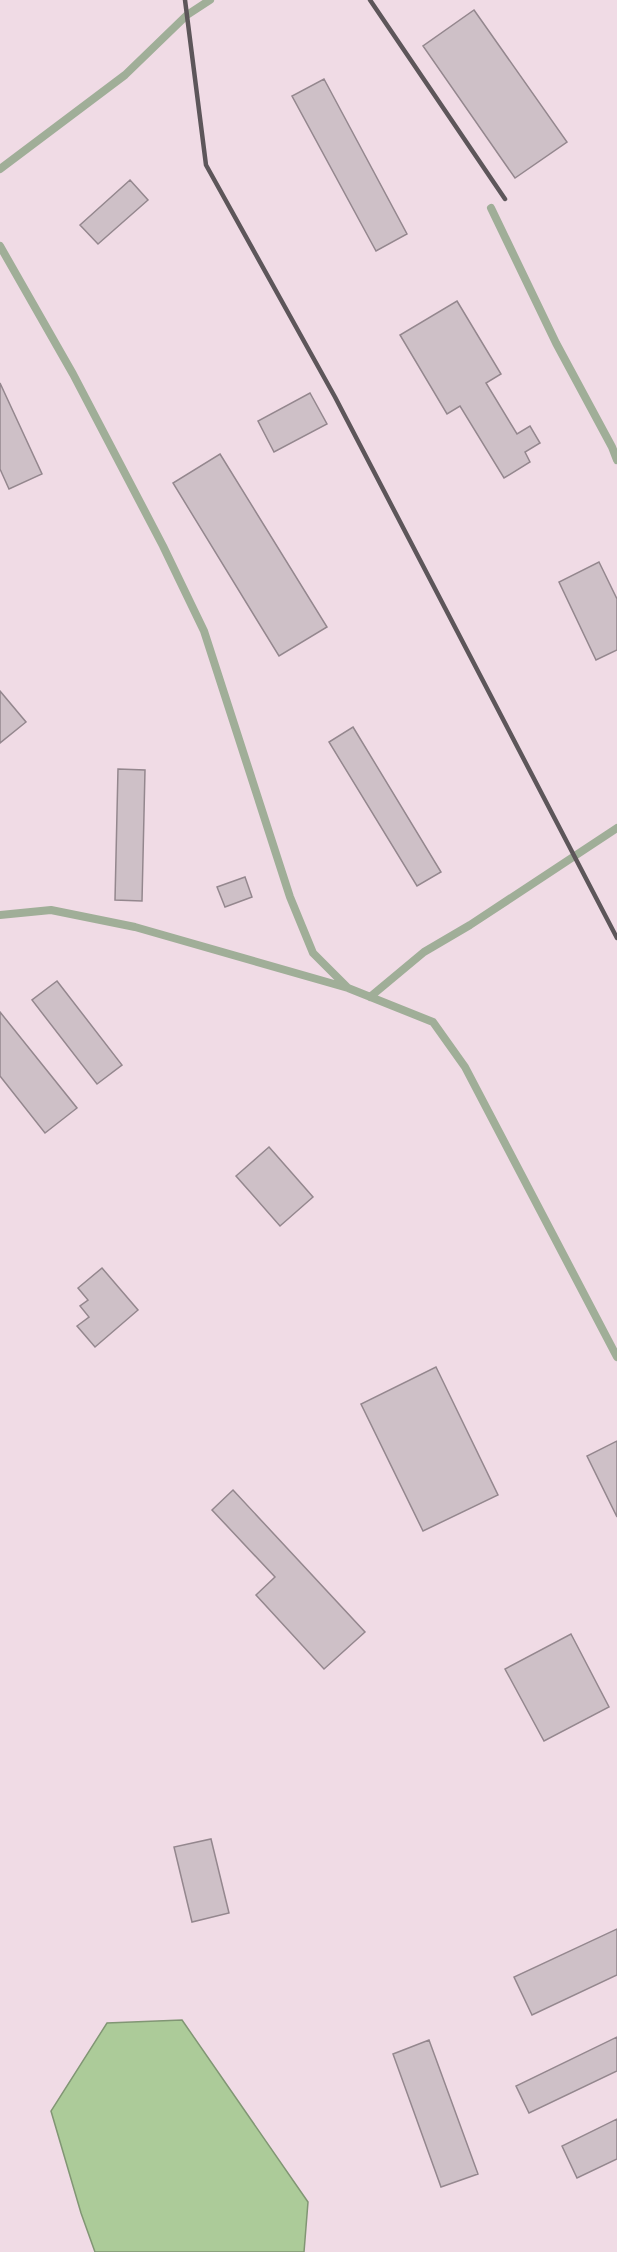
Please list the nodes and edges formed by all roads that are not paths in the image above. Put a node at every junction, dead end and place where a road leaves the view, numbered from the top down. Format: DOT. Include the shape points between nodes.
graph roads {
  1 [pos="210,0"];
  2 [pos="0,169"];
  3 [pos="491,208"];
  4 [pos="0,246"];
  5 [pos="617,460"];
  6 [pos="617,828"];
  7 [pos="0,915"];
  8 [pos="348,988"];
  9 [pos="370,997"];
  10 [pos="617,1357"];
  1 -- 2 [label="lane" via="187,15 125,75"];
  3 -- 5 [label="lane"];
  4 -- 8 [label="lane" via="78,384 204,631 290,897 314,953"];
  6 -- 9 [label="lane" via="424,952"];
  7 -- 8 [label="lane" via="51,910 124,925"];
  8 -- 9 [label="lane"];
  9 -- 10 [label="lane" via="433,1022 465,1067"];
}
